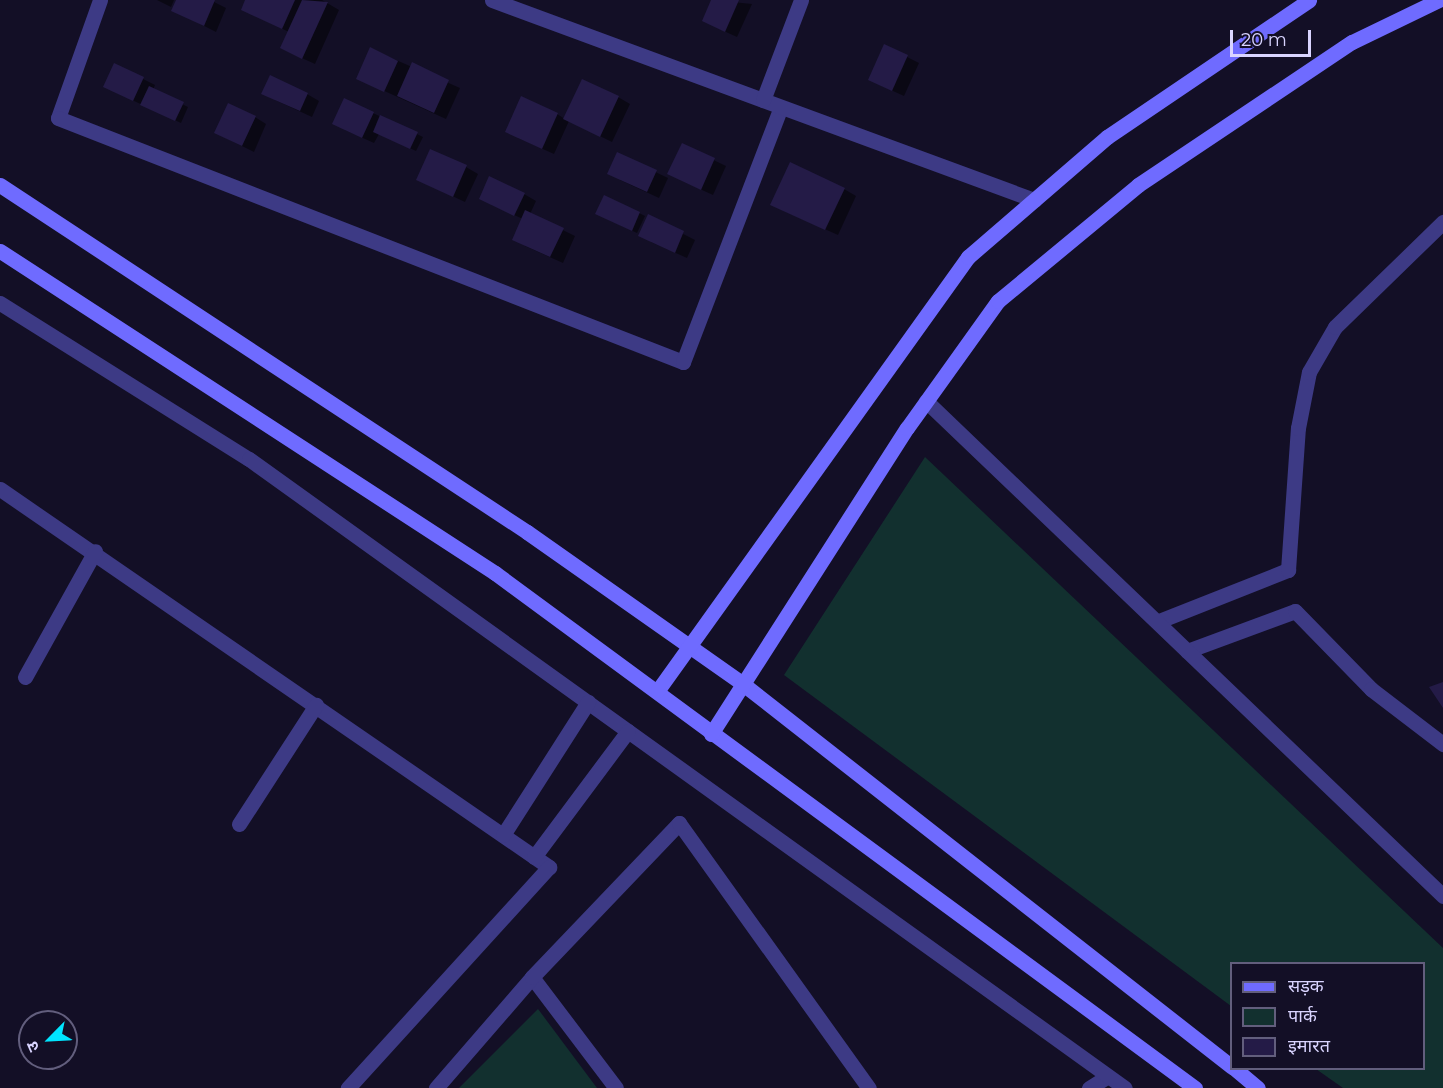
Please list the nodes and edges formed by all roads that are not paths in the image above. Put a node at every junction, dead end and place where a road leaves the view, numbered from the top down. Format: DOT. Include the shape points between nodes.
graph roads {
  1 [pos="100,0"];
  2 [pos="492,0"];
  3 [pos="801,0"];
  4 [pos="1310,0"];
  5 [pos="1439,0"];
  6 [pos="517,4"];
  7 [pos="763,100"];
  8 [pos="781,107"];
  9 [pos="0,185"];
  10 [pos="1034,200"];
  11 [pos="1443,222"];
  12 [pos="0,251"];
  13 [pos="0,303"];
  14 [pos="926,402"];
  15 [pos="0,489"];
  16 [pos="95,551"];
  17 [pos="1159,621"];
  18 [pos="689,647"];
  19 [pos="1187,651"];
  20 [pos="25,676"];
  21 [pos="743,684"];
  22 [pos="658,690"];
  23 [pos="588,702"];
  24 [pos="316,705"];
  25 [pos="628,731"];
  26 [pos="711,734"];
  27 [pos="1443,744"];
  28 [pos="239,824"];
  29 [pos="503,835"];
  30 [pos="534,857"];
  31 [pos="1443,896"];
  32 [pos="532,977"];
  33 [pos="1230,1066"];
  34 [pos="1236,1070"];
  35 [pos="1108,1076"];
  36 [pos="348,1088"];
  37 [pos="436,1088"];
  38 [pos="616,1088"];
  39 [pos="869,1088"];
  40 [pos="1089,1088"];
  41 [pos="1125,1088"];
  42 [pos="1195,1088"];
  43 [pos="1258,1088"];
  1 -- 8 [label="street" via="58,118 683,362"];
  2 -- 6 [label="street"];
  3 -- 7 [label="street"];
  4 -- 10 [label="street" via="1107,137"];
  5 -- 14 [label="street" via="1352,42 1138,185 998,301"];
  6 -- 7 [label="street"];
  7 -- 8 [label="street"];
  8 -- 10 [label="street"];
  9 -- 18 [label="street" via="527,532"];
  10 -- 18 [label="street" via="968,257"];
  11 -- 17 [label="street" via="1335,327 1309,372 1298,428 1288,570"];
  12 -- 22 [label="street" via="495,573"];
  13 -- 23 [label="street" via="249,459"];
  14 -- 17 [label="street"];
  14 -- 21 [label="street"];
  15 -- 16 [label="street"];
  16 -- 20 [label="street"];
  16 -- 24 [label="street"];
  17 -- 19 [label="street"];
  18 -- 21 [label="street"];
  18 -- 22 [label="street"];
  19 -- 27 [label="street" via="1295,611 1371,689"];
  19 -- 31 [label="street"];
  21 -- 26 [label="street"];
  21 -- 33 [label="street"];
  22 -- 26 [label="street"];
  23 -- 25 [label="street"];
  23 -- 29 [label="street"];
  24 -- 28 [label="street"];
  24 -- 29 [label="street"];
  25 -- 30 [label="street"];
  25 -- 35 [label="street"];
  26 -- 42 [label="street"];
  29 -- 30 [label="street"];
  30 -- 36 [label="street" via="549,867"];
  32 -- 37 [label="street"];
  32 -- 38 [label="street"];
  32 -- 39 [label="street" via="679,823"];
  34 -- 43 [label="street"];
  35 -- 40 [label="street"];
  35 -- 41 [label="street"];
}
